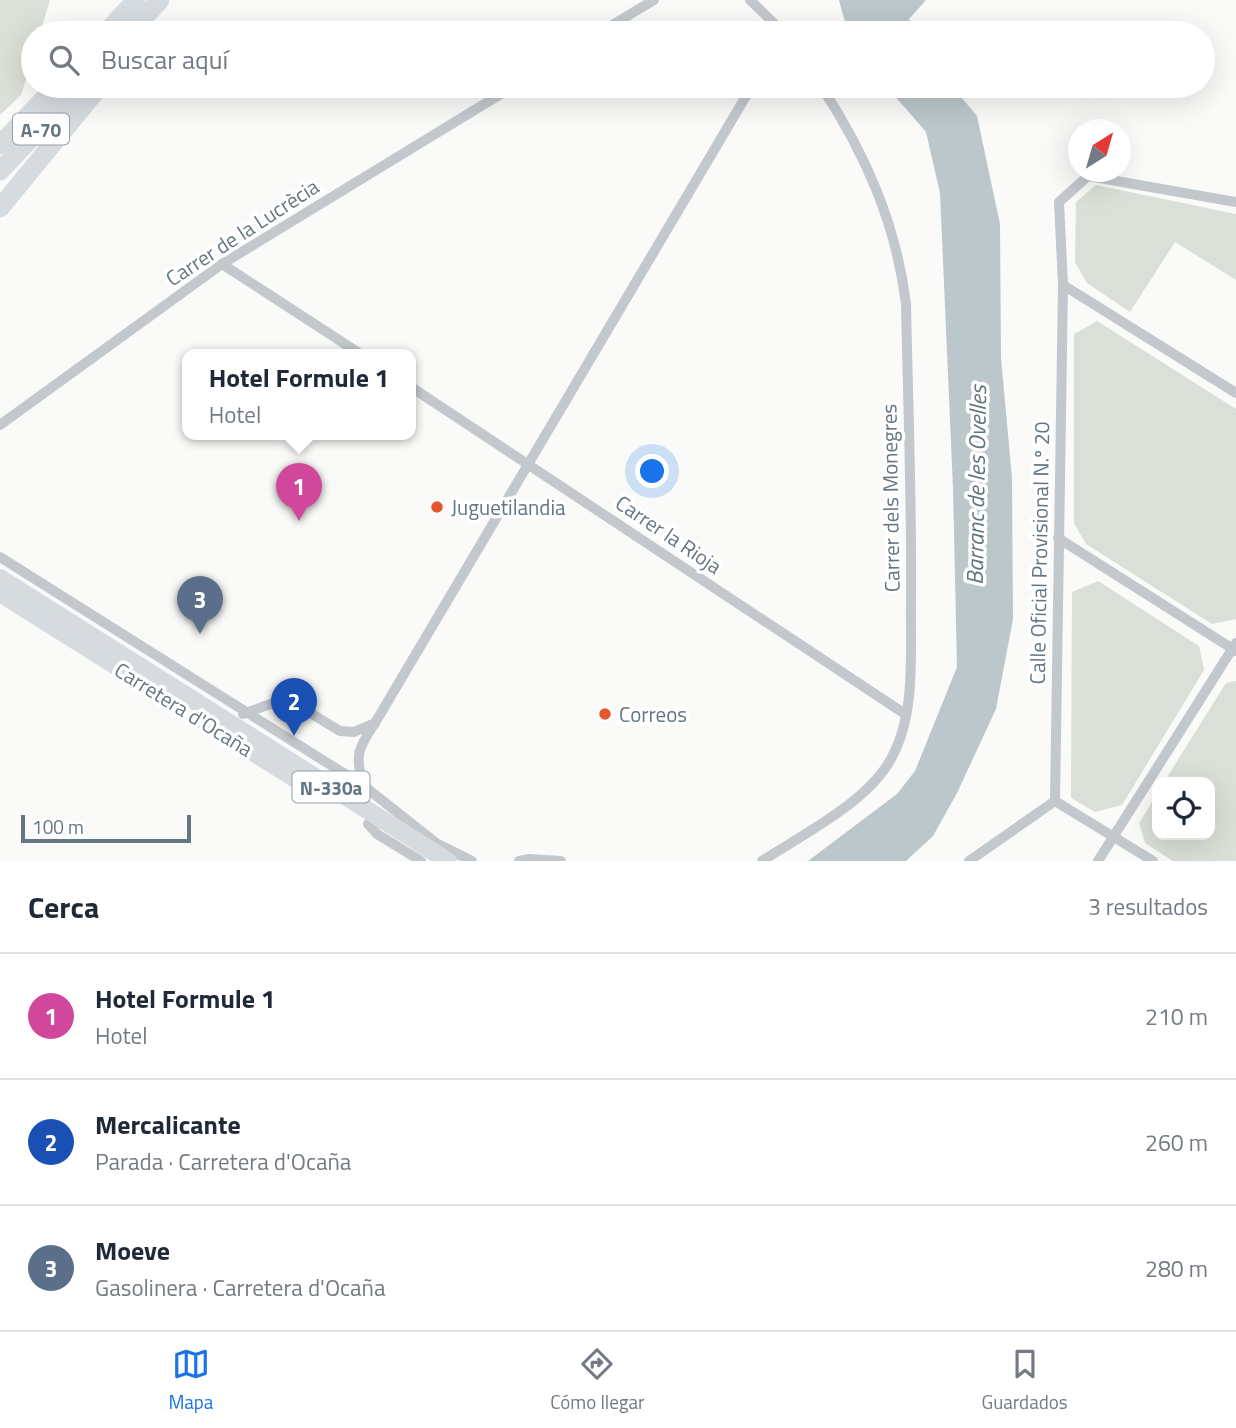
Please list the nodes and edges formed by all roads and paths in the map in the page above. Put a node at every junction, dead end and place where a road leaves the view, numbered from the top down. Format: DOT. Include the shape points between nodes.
graph roads {
  1 [pos="136,0"];
  2 [pos="160,0"];
  3 [pos="174,0"];
  4 [pos="654,0"];
  5 [pos="750,0"];
  6 [pos="126,21"];
  7 [pos="133,21"];
  8 [pos="155,21"];
  9 [pos="619,21"];
  10 [pos="772,21"];
  11 [pos="45,98"];
  12 [pos="70,98"];
  13 [pos="90,98"];
  14 [pos="493,98"];
  15 [pos="745,98"];
  16 [pos="829,98"];
  17 [pos="0,145"];
  18 [pos="0,171"];
  19 [pos="1236,202"];
  20 [pos="0,208"];
  21 [pos="222,264"];
  22 [pos="1063,285"];
  23 [pos="353,349"];
  24 [pos="416,390"];
  25 [pos="1236,393"];
  26 [pos="0,425"];
  27 [pos="530,464"];
  28 [pos="1058,538"];
  29 [pos="0,557"];
  30 [pos="0,578"];
  31 [pos="47,588"];
  32 [pos="0,593"];
  33 [pos="90,615"];
  34 [pos="65,620"];
  35 [pos="118,632"];
  36 [pos="1235,648"];
  37 [pos="171,687"];
  38 [pos="245,713"];
  39 [pos="905,714"];
  40 [pos="220,717"];
  41 [pos="375,723"];
  42 [pos="364,786"];
  43 [pos="1055,801"];
  44 [pos="368,824"];
  45 [pos="1114,837"];
  46 [pos="439,856"];
  47 [pos="525,860"];
  48 [pos="421,861"];
  49 [pos="472,861"];
  50 [pos="561,861"];
  51 [pos="762,861"];
  52 [pos="969,861"];
  53 [pos="1098,861"];
  54 [pos="1153,861"];
  1 -- 6 [label="highway"];
  2 -- 7 [label="highway"];
  3 -- 8 [label="highway"];
  4 -- 9 [label="street"];
  5 -- 10 [label="street"];
  11 -- 17 [label="highway, A-70"];
  12 -- 18 [label="highway, A-70"];
  13 -- 20 [label="highway"];
  14 -- 21 [label="street, Carrer de la Lucrècia"];
  15 -- 27 [label="street"];
  16 -- 39 [label="street, Carrer dels Monegres" via="875,183 902,274 912,541"];
  19 -- 22 [label="street, Calle Oficial Provisional N.º 20" via="1088,176 1059,202"];
  21 -- 23 [label="street"];
  21 -- 26 [label="street, Carrer de la Lucrècia"];
  22 -- 25 [label="street"];
  22 -- 28 [label="street, Calle Oficial Provisional N.º 20"];
  24 -- 27 [label="street, Carrer la Rioja"];
  27 -- 39 [label="street, Carrer la Rioja"];
  27 -- 41 [label="street"];
  28 -- 36 [label="street"];
  28 -- 43 [label="street, Calle Oficial Provisional N.º 20"];
  29 -- 31 [label="street, Carretera d'Ocaña"];
  30 -- 34 [label="main road, Carretera d'Ocaña / N-330a"];
  31 -- 33 [label="street, Carretera d'Ocaña"];
  31 -- 34 [label="street"];
  32 -- 44 [label="main road, Carretera d'Ocaña / N-330a"];
  33 -- 34 [label="street"];
  33 -- 35 [label="street, Carretera d'Ocaña"];
  34 -- 37 [label="main road, Carretera d'Ocaña / N-330a"];
  35 -- 37 [label="street, Carretera d'Ocaña"];
  35 -- 38 [label="street, Carretera d'Ocaña"];
  36 -- 45 [label="street"];
  37 -- 40 [label="main road, Carretera d'Ocaña / N-330a"];
  38 -- 40 [label="street, Carretera d'Ocaña"];
  38 -- 41 [label="street, Carretera d'Ocaña" via="292,702 340,731 354,732"];
  38 -- 42 [label="street, Carretera d'Ocaña"];
  39 -- 51 [label="street, Carrer dels Monegres" via="888,764 864,790"];
  40 -- 46 [label="main road, Carretera d'Ocaña / N-330a"];
  41 -- 42 [label="street" via="360,745 357,766"];
  42 -- 46 [label="street, Carretera d'Ocaña"];
  43 -- 45 [label="street"];
  43 -- 52 [label="street"];
  44 -- 46 [label="main road, Carretera d'Ocaña / N-330a"];
  44 -- 48 [label="street, Carretera d'Ocaña"];
  45 -- 53 [label="street"];
  45 -- 54 [label="street"];
  46 -- 49 [label="street, Carretera d'Ocaña"];
  47 -- 50 [label="street"];
}
